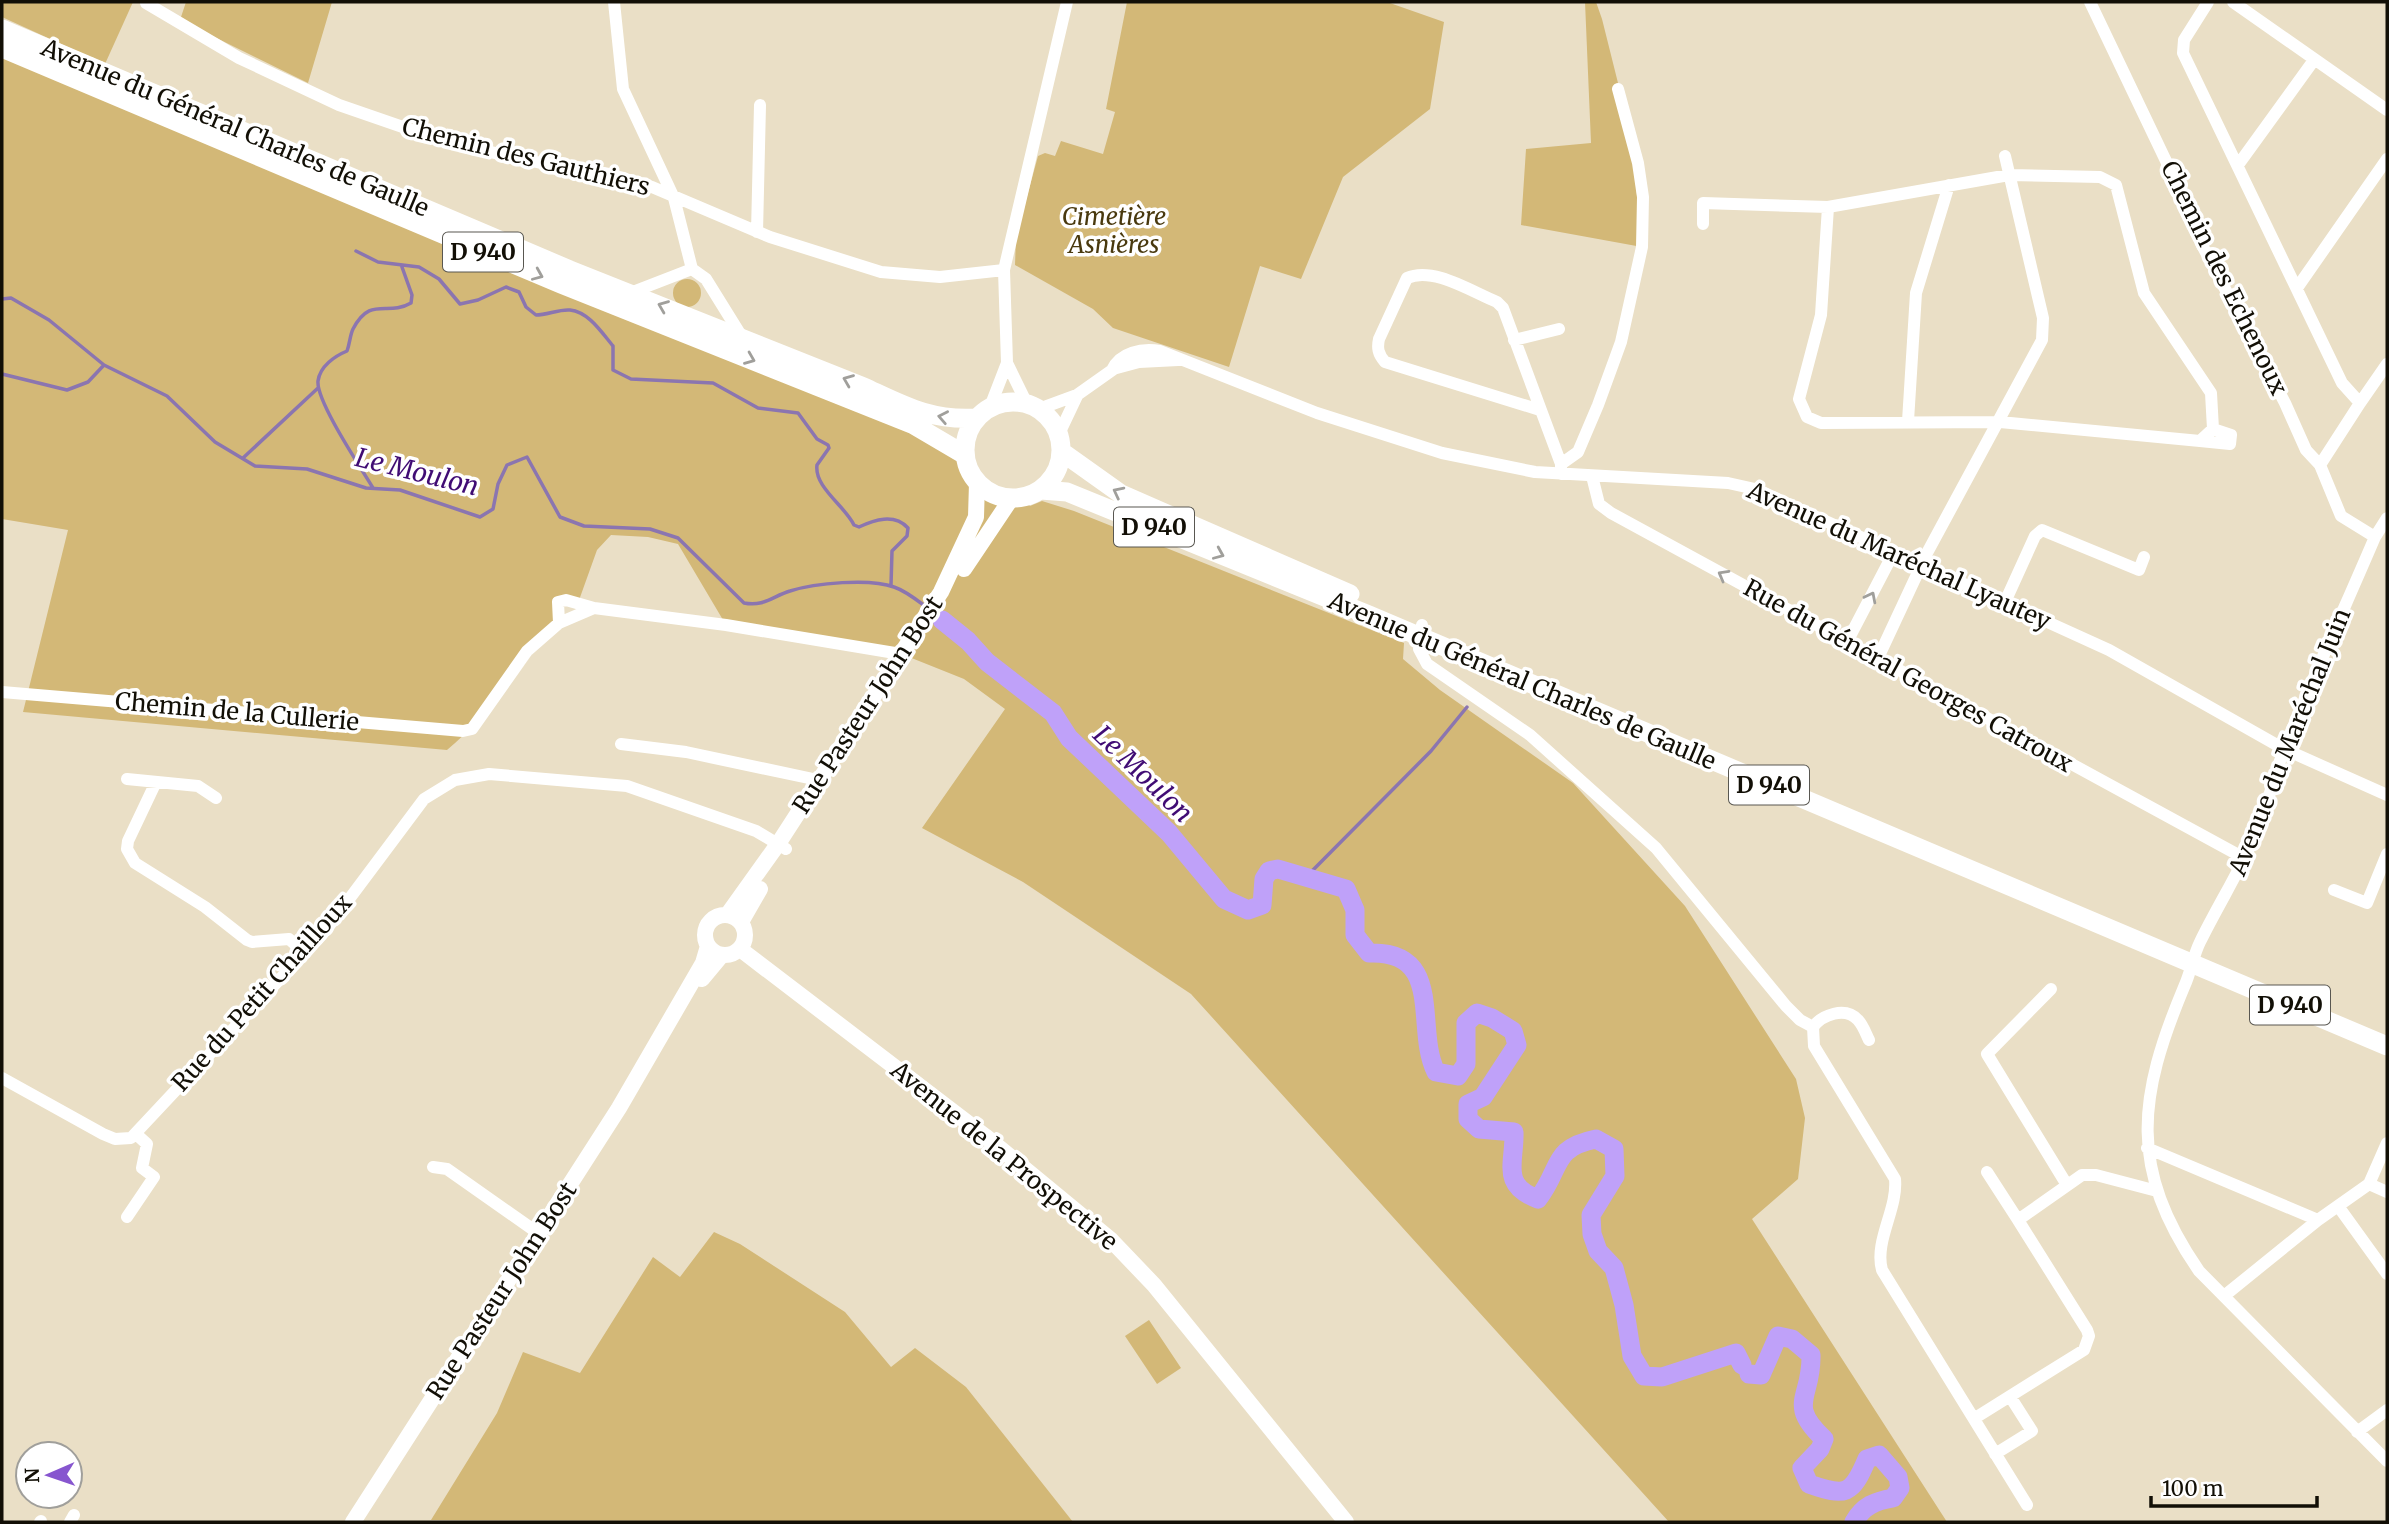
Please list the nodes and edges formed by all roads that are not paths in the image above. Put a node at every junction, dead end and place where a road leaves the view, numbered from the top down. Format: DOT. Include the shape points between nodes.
graph roads {
  1 [pos="614,2"];
  2 [pos="1067,2"];
  3 [pos="2090,2"];
  4 [pos="2208,2"];
  5 [pos="2233,2"];
  6 [pos="146,3"];
  7 [pos="2,29"];
  8 [pos="2,48"];
  9 [pos="2314,60"];
  10 [pos="1618,89"];
  11 [pos="760,105"];
  12 [pos="2387,110"];
  13 [pos="2005,156"];
  14 [pos="2387,159"];
  15 [pos="2238,165"];
  16 [pos="2010,175"];
  17 [pos="1949,185"];
  18 [pos="674,198"];
  19 [pos="1828,207"];
  20 [pos="1703,225"];
  21 [pos="757,232"];
  22 [pos="692,270"];
  23 [pos="1004,270"];
  24 [pos="2297,288"];
  25 [pos="630,293"];
  26 [pos="1559,329"];
  27 [pos="742,338"];
  28 [pos="1514,340"];
  29 [pos="1178,360"];
  30 [pos="1007,363"];
  31 [pos="2387,364"];
  32 [pos="1112,370"];
  33 [pos="1077,396"];
  34 [pos="2360,403"];
  35 [pos="1033,406"];
  36 [pos="1540,410"];
  37 [pos="984,412"];
  38 [pos="1908,421"];
  39 [pos="2000,422"];
  40 [pos="2213,429"];
  41 [pos="2200,441"];
  42 [pos="1060,443"];
  43 [pos="965,455"];
  44 [pos="2320,465"];
  45 [pos="1561,469"];
  46 [pos="1592,475"];
  47 [pos="977,483"];
  48 [pos="1041,490"];
  49 [pos="1011,499"];
  50 [pos="2387,518"];
  51 [pos="2375,537"];
  52 [pos="1894,552"];
  53 [pos="2144,557"];
  54 [pos="1923,564"];
  55 [pos="944,594"];
  56 [pos="2005,602"];
  57 [pos="594,608"];
  58 [pos="559,622"];
  59 [pos="925,625"];
  60 [pos="1421,631"];
  61 [pos="1847,642"];
  62 [pos="901,654"];
  63 [pos="1878,658"];
  64 [pos="2,692"];
  65 [pos="621,744"];
  66 [pos="2284,749"];
  67 [pos="127,779"];
  68 [pos="818,780"];
  69 [pos="156,782"];
  70 [pos="2387,795"];
  71 [pos="216,799"];
  72 [pos="782,846"];
  73 [pos="2387,854"];
  74 [pos="2244,858"];
  75 [pos="2334,890"];
  76 [pos="734,918"];
  77 [pos="740,949"];
  78 [pos="715,951"];
  79 [pos="304,953"];
  80 [pos="2194,960"];
  81 [pos="2051,989"];
  82 [pos="1813,1027"];
  83 [pos="2387,1037"];
  84 [pos="1869,1040"];
  85 [pos="2387,1046"];
  86 [pos="2,1078"];
  87 [pos="136,1134"];
  88 [pos="2387,1143"];
  89 [pos="2147,1148"];
  90 [pos="433,1167"];
  91 [pos="1987,1172"];
  92 [pos="2369,1184"];
  93 [pos="2067,1185"];
  94 [pos="2157,1191"];
  95 [pos="2387,1192"];
  96 [pos="2338,1206"];
  97 [pos="127,1217"];
  98 [pos="2018,1220"];
  99 [pos="2318,1220"];
  100 [pos="538,1233"];
  101 [pos="2387,1274"];
  102 [pos="2224,1296"];
  103 [pos="2011,1398"];
  104 [pos="2387,1410"];
  105 [pos="1975,1418"];
  106 [pos="2357,1432"];
  107 [pos="1995,1454"];
  108 [pos="2387,1461"];
  109 [pos="2026,1505"];
  110 [pos="353,1522"];
  111 [pos="1346,1522"];
  1 -- 18 [label="street" via="623,89"];
  2 -- 23 [label="street"];
  3 -- 44 [label="street, Chemin des Echenoux" via="2202,245 2306,450"];
  4 -- 15 [label="street" via="2184,40 2183,53"];
  5 -- 9 [label="street"];
  6 -- 18 [label="street, Chemin des Gauthiers" via="239,58 339,105 449,143 609,174"];
  7 -- 25 [label="main road, Avenue du Général Charles de Gaulle / D 940"];
  8 -- 43 [label="main road, Avenue du Général Charles de Gaulle / D 940, one-way" via="561,284 914,425"];
  9 -- 12 [label="street"];
  9 -- 15 [label="street"];
  10 -- 45 [label="street" via="1638,163 1642,247 1633,297 1607,379 1578,452"];
  11 -- 21 [label="street"];
  13 -- 16 [label="street"];
  14 -- 24 [label="street"];
  15 -- 24 [label="street"];
  16 -- 17 [label="street"];
  16 -- 39 [label="street" via="2044,331 2038,353"];
  16 -- 40 [label="street" via="2100,177 2116,185 2144,293 2211,393"];
  17 -- 19 [label="street"];
  17 -- 38 [label="street" via="1916,293"];
  18 -- 21 [label="street, Chemin des Gauthiers"];
  18 -- 22 [label="street"];
  19 -- 20 [label="street" via="1703,203"];
  19 -- 38 [label="street" via="1821,315 1800,391 1801,408 1807,417 1821,423"];
  21 -- 23 [label="street, Chemin des Gauthiers" via="881,272 940,277"];
  22 -- 25 [label="street"];
  22 -- 27 [label="street" via="706,279"];
  23 -- 30 [label="street"];
  24 -- 34 [label="street" via="2342,383"];
  27 -- 25 [label="main road, Avenue du Général Charles de Gaulle / D 940, one-way"];
  26 -- 28 [label="street"];
  37 -- 27 [label="main road, Avenue du Général Charles de Gaulle / D 940, one-way" via="947,420"];
  28 -- 36 [label="street"];
  28 -- 36 [label="street" via="1497,302 1416,274 1400,288 1377,347 1385,362"];
  29 -- 32 [label="street, Avenue du Maréchal Lyautey" via="1139,362"];
  29 -- 32 [label="street, Avenue du Maréchal Lyautey" via="1160,351 1133,349 1131,358"];
  29 -- 45 [label="street, Avenue du Maréchal Lyautey" via="1390,438 1510,468"];
  30 -- 35 [label="street"];
  30 -- 37 [label="street"];
  31 -- 34 [label="street"];
  32 -- 33 [label="street, Avenue du Maréchal Lyautey"];
  33 -- 35 [label="street, Avenue du Maréchal Lyautey"];
  33 -- 42 [label="street, Avenue du Maréchal Lyautey"];
  34 -- 44 [label="street"];
  35 -- 37 [label="main road, Avenue du Général Charles de Gaulle" via="1002,403"];
  35 -- 42 [label="main road, Avenue du Général Charles de Gaulle"];
  36 -- 45 [label="street"];
  37 -- 43 [label="main road" via="969,429"];
  38 -- 39 [label="street"];
  39 -- 41 [label="street"];
  39 -- 54 [label="street"];
  40 -- 41 [label="street"];
  40 -- 41 [label="street" via="2231,435 2230,444"];
  42 -- 48 [label="main road" via="1056,473"];
  60 -- 42 [label="main road, Avenue du Général Charles de Gaulle / D 940, one-way" via="1121,494"];
  43 -- 47 [label="main road"];
  44 -- 51 [label="street, Chemin des Echenoux" via="2341,516"];
  45 -- 46 [label="street, Avenue du Maréchal Lyautey"];
  46 -- 52 [label="street, Avenue du Maréchal Lyautey" via="1728,483 1755,489"];
  61 -- 46 [label="street, Rue du Général Georges Catroux, one-way" via="1612,513 1599,504"];
  47 -- 49 [label="main road"];
  47 -- 55 [label="main road, Rue Pasteur John Bost" via="976,517"];
  48 -- 49 [label="main road, Avenue du Général Charles de Gaulle"];
  48 -- 60 [label="main road, Avenue du Général Charles de Gaulle / D 940, one-way" via="1067,492"];
  49 -- 55 [label="main road, Rue Pasteur John Bost"];
  50 -- 51 [label="street, Avenue du Maréchal Juin"];
  51 -- 66 [label="street, Avenue du Maréchal Juin"];
  52 -- 54 [label="street, Avenue du Maréchal Lyautey"];
  61 -- 52 [label="street, one-way"];
  53 -- 56 [label="street" via="2139,570 2042,530"];
  54 -- 56 [label="street, Avenue du Maréchal Lyautey"];
  54 -- 63 [label="street"];
  55 -- 59 [label="main road, Rue Pasteur John Bost"];
  56 -- 66 [label="street, Avenue du Maréchal Lyautey" via="2109,650"];
  57 -- 58 [label="street"];
  57 -- 58 [label="street" via="558,602"];
  57 -- 62 [label="street"];
  58 -- 64 [label="street, Chemin de la Cullerie" via="527,651 472,729"];
  59 -- 62 [label="main road, Rue Pasteur John Bost"];
  59 -- 72 [label="main road, Rue Pasteur John Bost"];
  60 -- 80 [label="main road, Avenue du Général Charles de Gaulle / D 940"];
  60 -- 82 [label="street" via="1420,656 1427,664 1530,735 1656,848 1786,1006"];
  61 -- 63 [label="street, Rue du Général Georges Catroux"];
  62 -- 68 [label="main road, Rue Pasteur John Bost"];
  63 -- 74 [label="street, Rue du Général Georges Catroux"];
  65 -- 68 [label="street" via="686,752"];
  66 -- 70 [label="street, Avenue du Maréchal Lyautey"];
  66 -- 74 [label="street, Avenue du Maréchal Juin"];
  67 -- 69 [label="street"];
  68 -- 72 [label="main road, Rue Pasteur John Bost"];
  69 -- 71 [label="street" via="198,786"];
  69 -- 79 [label="street" via="128,841 135,863 247,940 289,939"];
  72 -- 76 [label="main road, Rue Pasteur John Bost"];
  72 -- 79 [label="street, Rue du Petit Chailloux" via="703,810 627,786 469,776 424,799"];
  73 -- 75 [label="street" via="2367,902"];
  74 -- 80 [label="street, Avenue du Maréchal Juin"];
  76 -- 77 [label="main road" via="745,938"];
  76 -- 78 [label="main road" via="709,921 704,933"];
  77 -- 78 [label="main road"];
  77 -- 111 [label="main road, Avenue de la Prospective" via="985,1136 1111,1240 1154,1285"];
  78 -- 100 [label="main road, Rue Pasteur John Bost" via="710,966"];
  79 -- 87 [label="street, Rue du Petit Chailloux"];
  80 -- 83 [label="main road, Avenue du Général Charles de Gaulle / D 940"];
  80 -- 85 [label="main road, Avenue du Général Charles de Gaulle / D 940"];
  80 -- 89 [label="street, Avenue du Maréchal Juin" via="2157,1057 2149,1096"];
  81 -- 93 [label="street" via="1987,1054"];
  82 -- 84 [label="street" via="1827,1015 1849,1014 1858,1019"];
  82 -- 105 [label="street" via="1814,1046 1895,1179 1880,1259 1882,1270"];
  86 -- 87 [label="street" via="115,1139"];
  87 -- 97 [label="street" via="148,1144 142,1168 154,1177"];
  88 -- 92 [label="street"];
  89 -- 94 [label="street, Avenue du Maréchal Juin"];
  89 -- 99 [label="street"];
  90 -- 100 [label="street" via="447,1169"];
  91 -- 98 [label="street"];
  92 -- 95 [label="street"];
  92 -- 96 [label="street"];
  93 -- 94 [label="street" via="2089,1174"];
  93 -- 98 [label="street"];
  94 -- 102 [label="street, Avenue du Maréchal Juin" via="2179,1242"];
  96 -- 99 [label="street"];
  96 -- 101 [label="street"];
  98 -- 103 [label="street" via="2089,1336 2084,1350"];
  99 -- 102 [label="street"];
  100 -- 110 [label="main road, Rue Pasteur John Bost"];
  102 -- 106 [label="street, Avenue du Maréchal Juin"];
  103 -- 105 [label="street"];
  103 -- 107 [label="street" via="2032,1432"];
  104 -- 106 [label="street"];
  105 -- 107 [label="street"];
  106 -- 108 [label="street, Avenue du Maréchal Juin"];
  107 -- 109 [label="street"];
}
